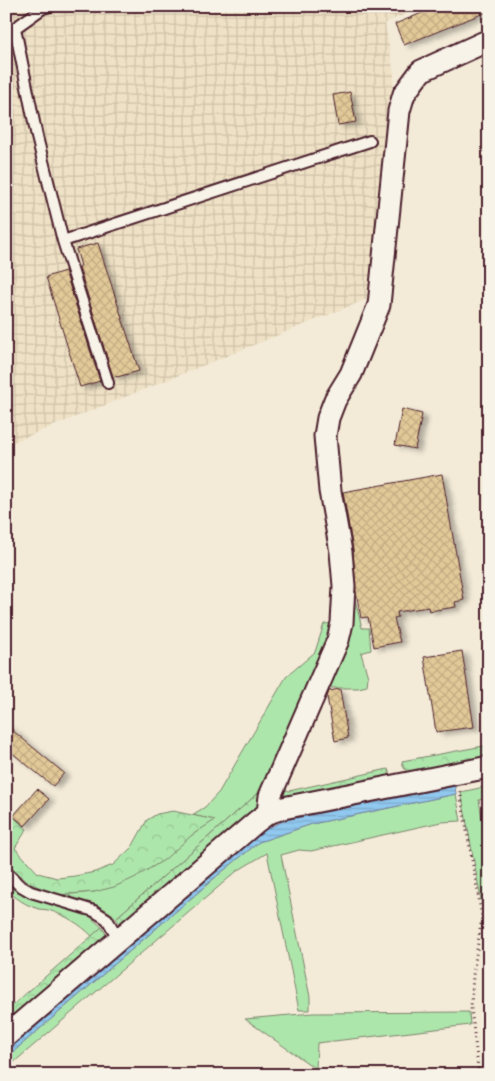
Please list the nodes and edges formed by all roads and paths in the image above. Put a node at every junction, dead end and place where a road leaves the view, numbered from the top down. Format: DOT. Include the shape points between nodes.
graph roads {
  1 [pos="50,6"];
  2 [pos="11,28"];
  3 [pos="489,40"];
  4 [pos="370,141"];
  5 [pos="64,242"];
  6 [pos="108,383"];
  7 [pos="489,768"];
  8 [pos="457,774"];
  9 [pos="268,813"];
  10 [pos="6,872"];
  11 [pos="482,917"];
  12 [pos="489,923"];
  13 [pos="119,940"];
  14 [pos="6,1036"];
  15 [pos="479,1075"];
  1 -- 2 [label="lane"];
  2 -- 5 [label="lane"];
  3 -- 9 [label="street" via="421,70 401,102 379,305 351,374 335,400 324,436 341,552 344,586 342,623 270,796"];
  4 -- 5 [label="lane"];
  5 -- 6 [label="lane"];
  7 -- 8 [label="street"];
  8 -- 9 [label="street"];
  8 -- 11 [label="path"];
  9 -- 13 [label="street"];
  10 -- 13 [label="lane" via="31,892 94,911 107,919"];
  11 -- 12 [label="path"];
  11 -- 15 [label="path" via="471,1008"];
  13 -- 14 [label="street"];
}
